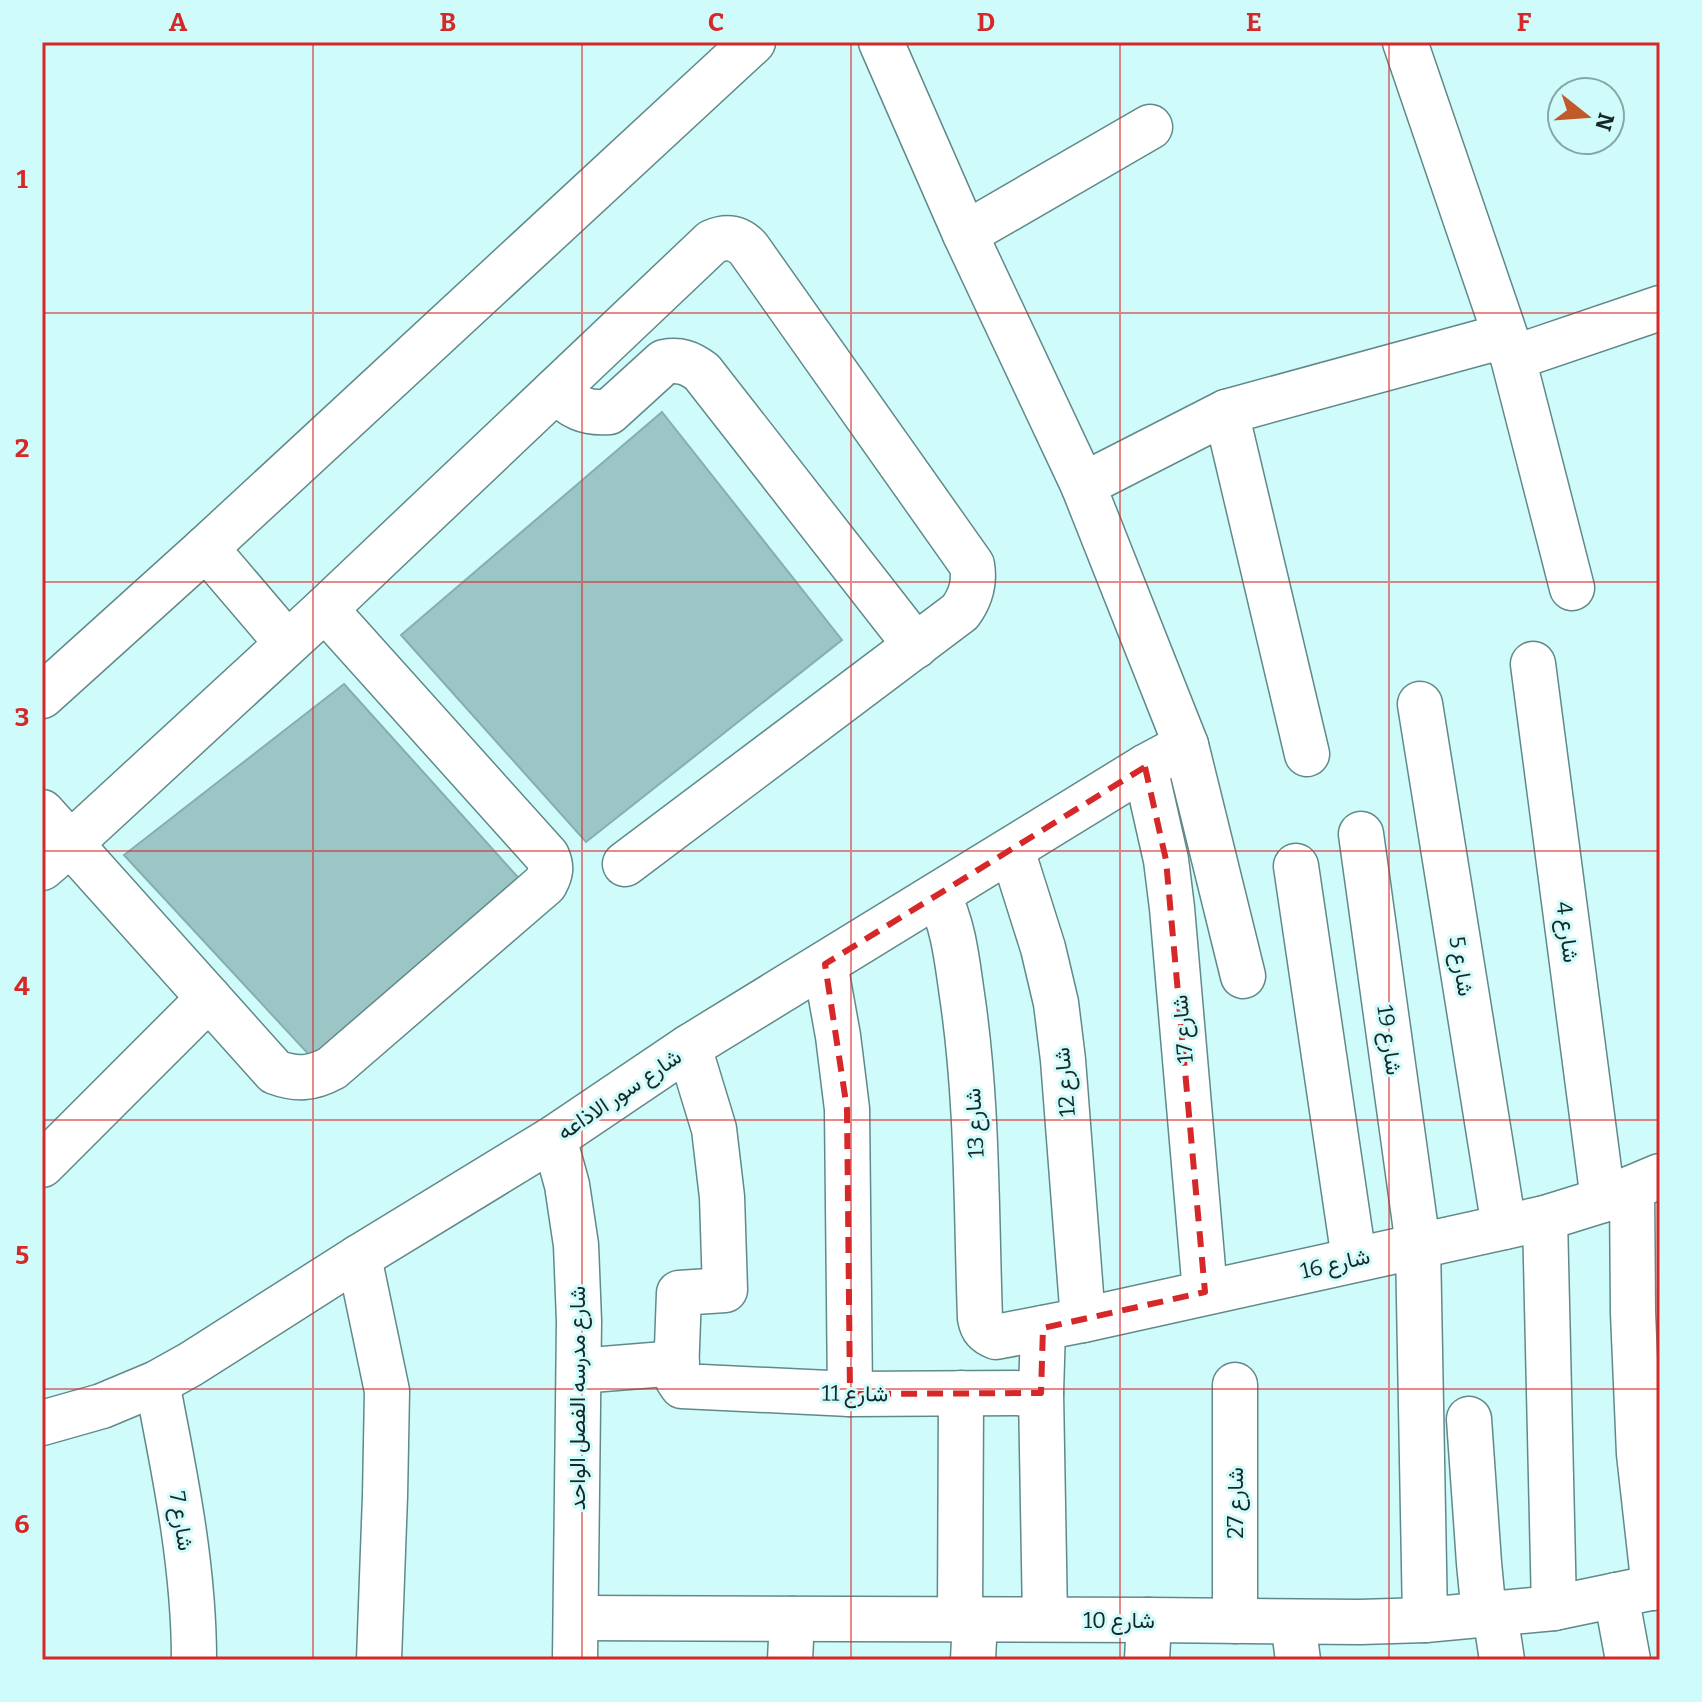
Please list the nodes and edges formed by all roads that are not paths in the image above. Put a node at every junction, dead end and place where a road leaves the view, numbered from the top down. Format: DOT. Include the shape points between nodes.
graph roads {
  1 [pos="753,42"];
  2 [pos="881,42"];
  3 [pos="1405,42"];
  4 [pos="1150,127"];
  5 [pos="965,234"];
  6 [pos="1660,308"];
  7 [pos="1509,347"];
  8 [pos="556,390"];
  9 [pos="1226,412"];
  10 [pos="1083,485"];
  11 [pos="206,548"];
  12 [pos="1572,588"];
  13 [pos="325,609"];
  14 [pos="287,643"];
  15 [pos="916,646"];
  16 [pos="1533,664"];
  17 [pos="42,696"];
  18 [pos="1420,704"];
  19 [pos="1186,745"];
  20 [pos="1307,754"];
  21 [pos="1145,767"];
  22 [pos="1361,834"];
  23 [pos="51,841"];
  24 [pos="1012,850"];
  25 [pos="625,864"];
  26 [pos="1296,866"];
  27 [pos="938,895"];
  28 [pos="825,964"];
  29 [pos="1243,976"];
  30 [pos="209,998"];
  31 [pos="689,1047"];
  32 [pos="554,1138"];
  33 [pos="42,1165"];
  34 [pos="1631,1188"];
  35 [pos="1545,1218"];
  36 [pos="1504,1227"];
  37 [pos="1418,1245"];
  38 [pos="359,1257"];
  39 [pos="1354,1259"];
  40 [pos="1205,1292"];
  41 [pos="1044,1328"];
  42 [pos="676,1369"];
  43 [pos="579,1371"];
  44 [pos="157,1383"];
  45 [pos="1235,1385"];
  46 [pos="961,1393"];
  47 [pos="1041,1393"];
  48 [pos="850,1394"];
  49 [pos="1469,1419"];
  50 [pos="42,1423"];
  51 [pos="1643,1590"];
  52 [pos="1554,1608"];
  53 [pos="1490,1615"];
  54 [pos="1045,1619"];
  55 [pos="1425,1620"];
  56 [pos="1235,1621"];
  57 [pos="970,1633"];
  58 [pos="575,1639"];
  59 [pos="791,1639"];
  60 [pos="1148,1640"];
  61 [pos="1296,1641"];
  62 [pos="194,1660"];
  63 [pos="379,1660"];
  64 [pos="1502,1660"];
  65 [pos="1628,1660"];
  1 -- 11 [label="street"];
  2 -- 5 [label="street"];
  3 -- 7 [label="street"];
  4 -- 5 [label="street"];
  5 -- 10 [label="street"];
  6 -- 7 [label="street"];
  7 -- 9 [label="street"];
  7 -- 12 [label="street"];
  8 -- 13 [label="street"];
  8 -- 15 [label="street" via="585,412 609,412 664,362 694,366"];
  8 -- 15 [label="street" via="712,242 729,238 744,244 972,565 973,585 966,604"];
  9 -- 10 [label="street"];
  9 -- 20 [label="street"];
  10 -- 19 [label="street"];
  11 -- 14 [label="street"];
  11 -- 17 [label="street"];
  13 -- 14 [label="street"];
  13 -- 30 [label="street" via="547,856 550,875 319,1075 289,1077 275,1072"];
  14 -- 23 [label="street"];
  15 -- 25 [label="street"];
  16 -- 34 [label="street, شارع 4"];
  18 -- 36 [label="street, شارع 5"];
  19 -- 21 [label="street, شارع سور الاذاعه"];
  19 -- 29 [label="street"];
  21 -- 24 [label="street, شارع سور الاذاعه"];
  21 -- 40 [label="street, شارع 17" via="1172,908"];
  22 -- 37 [label="street, شارع 19"];
  23 -- 30 [label="street"];
  24 -- 27 [label="street, شارع سور الاذاعه"];
  24 -- 41 [label="street, شارع 12" via="1056,1003 1064,1074"];
  26 -- 39 [label="street"];
  27 -- 28 [label="street, شارع سور الاذاعه"];
  27 -- 41 [label="street, شارع 13" via="953,934 971,1058 982,1327 996,1337"];
  28 -- 31 [label="street, شارع سور الاذاعه"];
  28 -- 48 [label="street" via="847,1109"];
  30 -- 33 [label="street"];
  31 -- 32 [label="street, شارع سور الاذاعه"];
  31 -- 42 [label="street" via="714,1129 725,1290 679,1293"];
  32 -- 38 [label="street, شارع سور الاذاعه"];
  32 -- 43 [label="street, شارع مدرسه الفصل الواحد" via="576,1245"];
  34 -- 35 [label="street, شارع 16"];
  34 -- 51 [label="street, شارع 4"];
  35 -- 36 [label="street, شارع 16"];
  35 -- 52 [label="street"];
  36 -- 37 [label="street, شارع 16"];
  37 -- 39 [label="street, شارع 16"];
  37 -- 55 [label="street, شارع 19"];
  38 -- 44 [label="street, شارع سور الاذاعه"];
  38 -- 63 [label="street" via="387,1391"];
  39 -- 40 [label="street, شارع 16"];
  40 -- 41 [label="street, شارع 16"];
  41 -- 47 [label="street, شارع 12"];
  42 -- 43 [label="street"];
  42 -- 48 [label="street, شارع 11" via="678,1380 688,1387"];
  43 -- 58 [label="street, شارع مدرسه الفصل الواحد"];
  44 -- 50 [label="street, شارع سور الاذاعه"];
  44 -- 62 [label="street, شارع 7" via="185,1535"];
  45 -- 56 [label="street, شارع 27"];
  46 -- 47 [label="street, شارع 11"];
  46 -- 48 [label="street, شارع 11"];
  46 -- 57 [label="street"];
  47 -- 54 [label="street, شارع 12"];
  49 -- 53 [label="street" via="1479,1563"];
  51 -- 52 [label="street, شارع 10"];
  51 -- 65 [label="street, شارع 4"];
  52 -- 53 [label="street, شارع 10"];
  53 -- 55 [label="street, شارع 10"];
  53 -- 64 [label="street"];
  54 -- 57 [label="street, شارع 10"];
  54 -- 60 [label="street, شارع 10"];
  55 -- 61 [label="street, شارع 10" via="1360,1622"];
  56 -- 60 [label="street, شارع 10"];
  56 -- 61 [label="street, شارع 10"];
  57 -- 59 [label="street, شارع 10"];
  58 -- 59 [label="street, شارع 10"];
}
